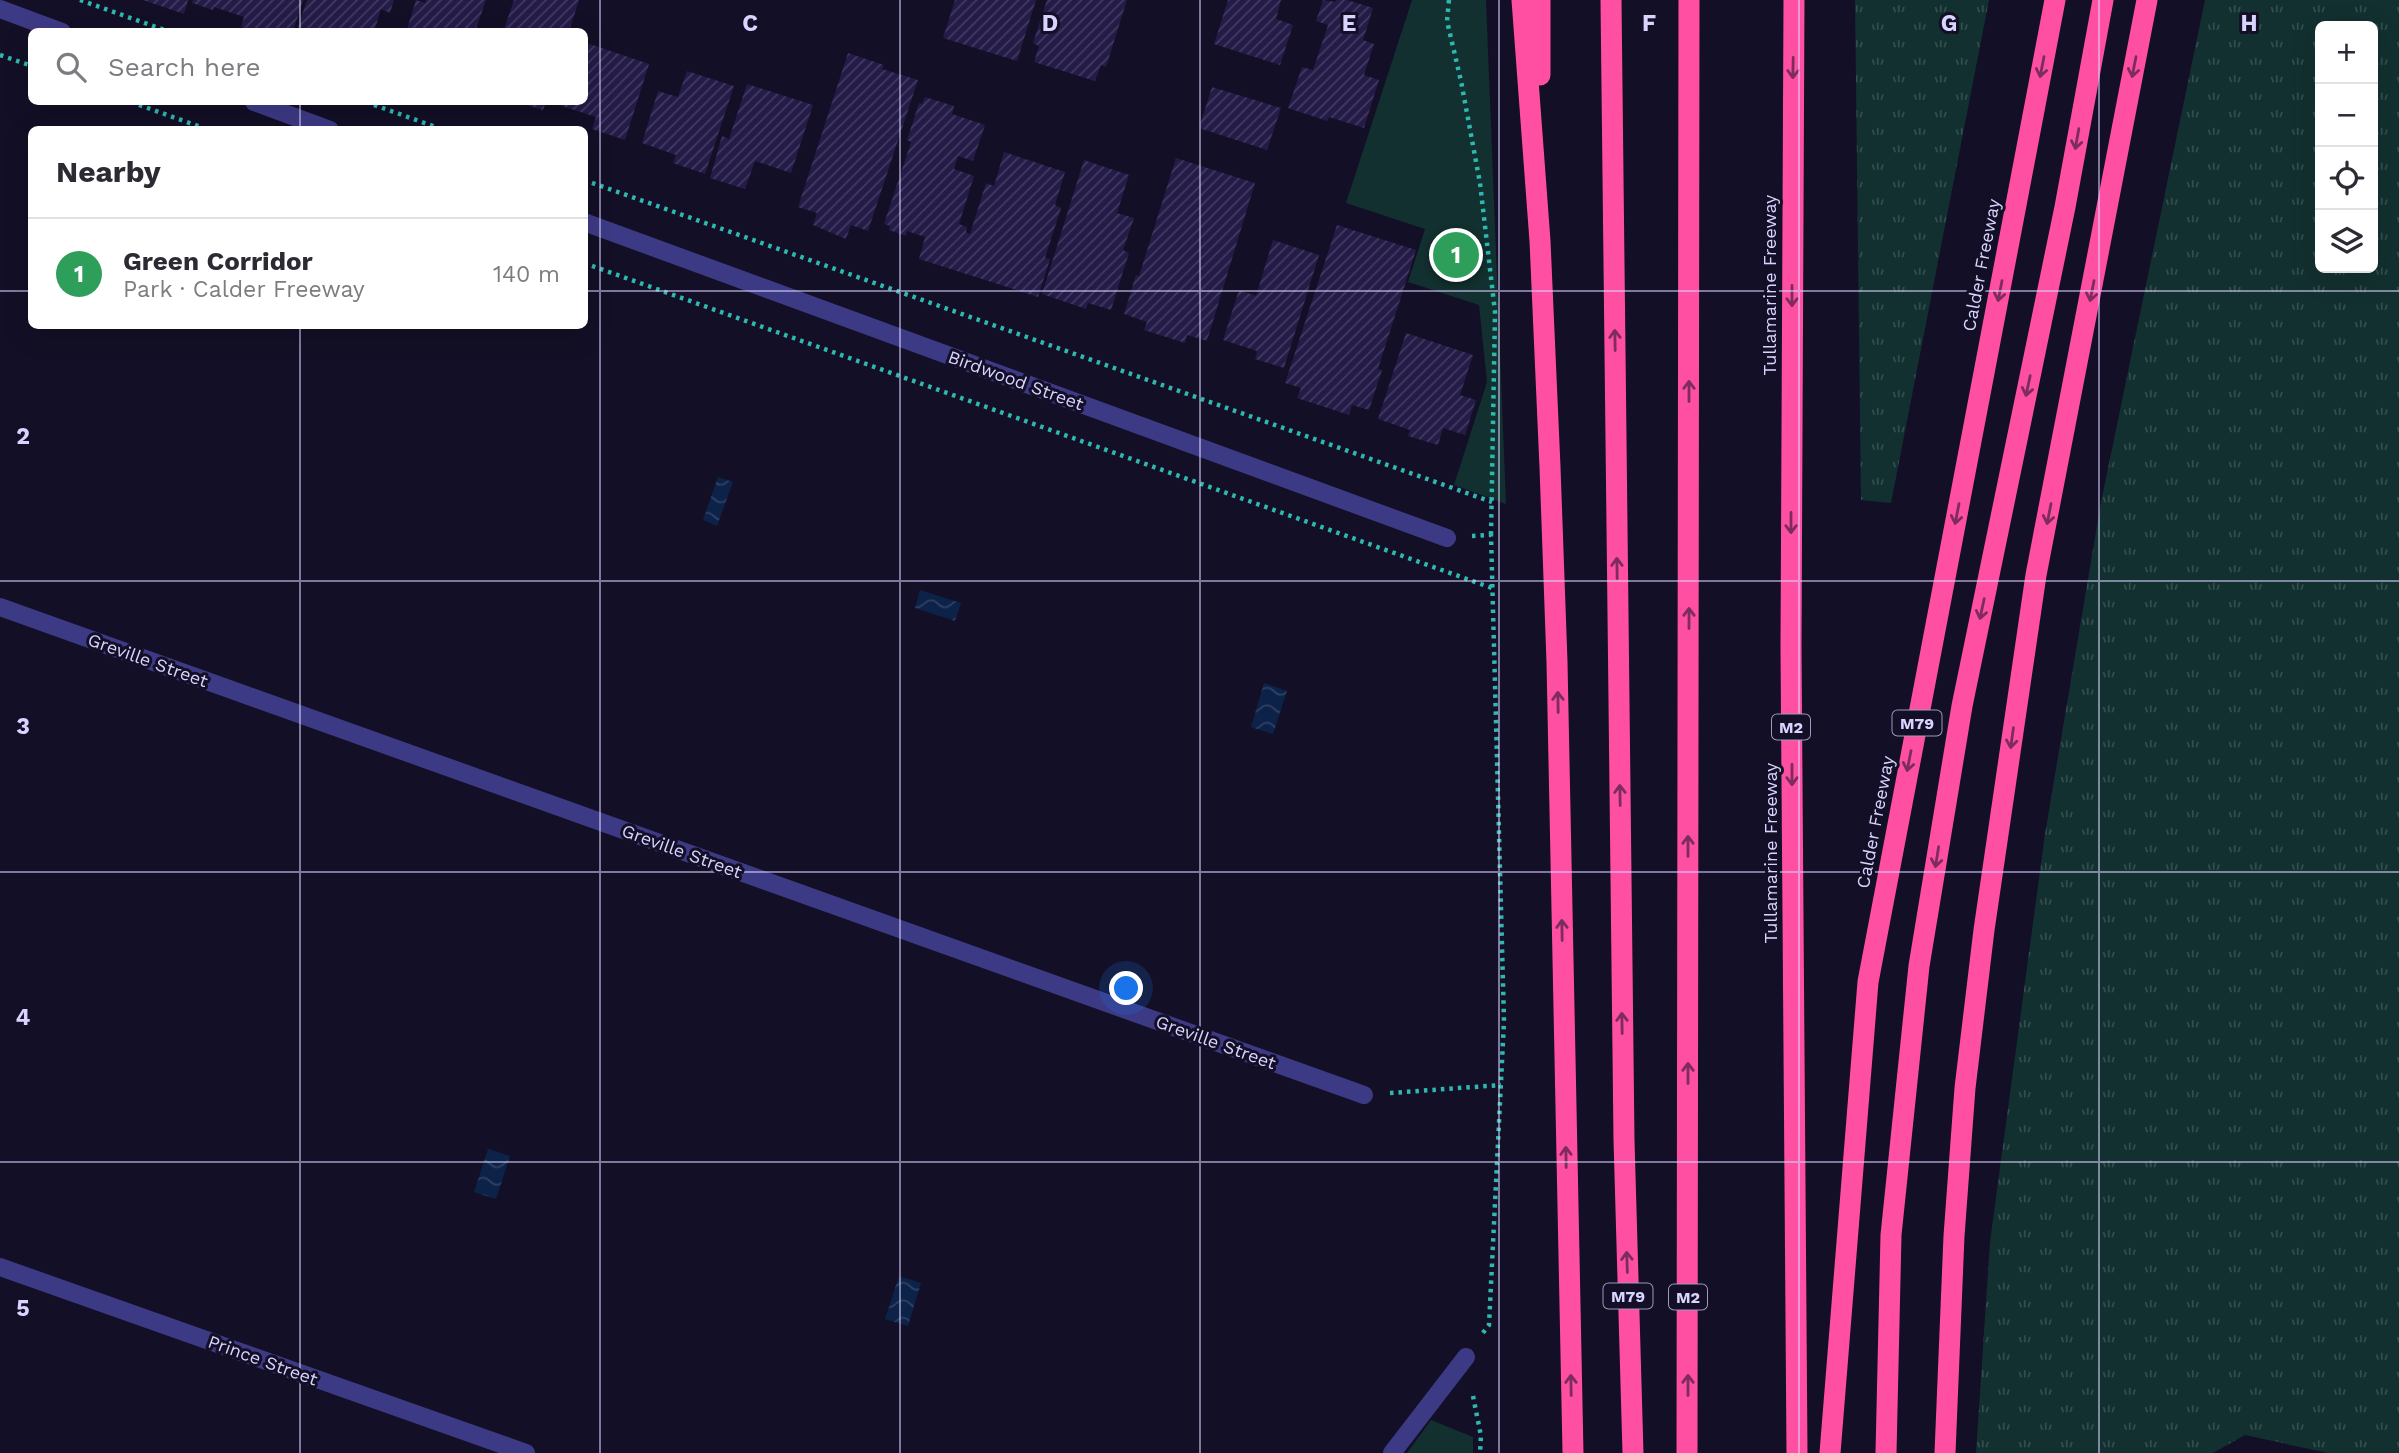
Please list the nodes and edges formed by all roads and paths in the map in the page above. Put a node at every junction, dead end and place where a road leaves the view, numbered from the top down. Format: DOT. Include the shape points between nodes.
graph roads {
  1 [pos="80,0"];
  2 [pos="1449,0"];
  3 [pos="1522,0"];
  4 [pos="1540,0"];
  5 [pos="1611,0"];
  6 [pos="1689,0"];
  7 [pos="1794,0"];
  8 [pos="2055,0"];
  9 [pos="2103,0"];
  10 [pos="2147,0"];
  11 [pos="0,9"];
  12 [pos="51,28"];
  13 [pos="159,28"];
  14 [pos="0,55"];
  15 [pos="28,65"];
  16 [pos="139,105"];
  17 [pos="262,105"];
  18 [pos="374,105"];
  19 [pos="198,126"];
  20 [pos="319,126"];
  21 [pos="433,126"];
  22 [pos="588,181"];
  23 [pos="588,223"];
  24 [pos="1540,241"];
  25 [pos="588,264"];
  26 [pos="1492,502"];
  27 [pos="1491,535"];
  28 [pos="1447,538"];
  29 [pos="1492,588"];
  30 [pos="0,607"];
  31 [pos="1500,1085"];
  32 [pos="1364,1095"];
  33 [pos="0,1267"];
  34 [pos="1466,1357"];
  35 [pos="526,1453"];
  36 [pos="1392,1453"];
  37 [pos="1480,1453"];
  38 [pos="1573,1453"];
  39 [pos="1633,1453"];
  40 [pos="1688,1453"];
  41 [pos="1797,1453"];
  42 [pos="1830,1453"];
  43 [pos="1886,1453"];
  44 [pos="1945,1453"];
  1 -- 13 [label="path"];
  2 -- 26 [label="path" via="1447,21 1480,183 1494,312"];
  3 -- 24 [label="highway"];
  4 -- 24 [label="highway"];
  39 -- 5 [label="highway, M79, one-way" via="1624,1140"];
  40 -- 6 [label="highway, M2, one-way"];
  7 -- 41 [label="highway, Tullamarine Freeway / M2, one-way" via="1791,662"];
  8 -- 42 [label="highway, Calder Freeway / M79, one-way" via="1868,982"];
  9 -- 43 [label="highway, one-way" via="1962,706 1919,967 1891,1235"];
  10 -- 44 [label="highway, one-way" via="2036,575 1984,930 1963,1115"];
  11 -- 12 [label="street"];
  14 -- 15 [label="path"];
  16 -- 19 [label="path"];
  17 -- 20 [label="street"];
  18 -- 21 [label="path"];
  22 -- 26 [label="path"];
  23 -- 28 [label="street, Birdwood Street"];
  38 -- 24 [label="highway, one-way" via="1557,662"];
  25 -- 29 [label="path"];
  26 -- 27 [label="path"];
  27 -- 28 [label="path"];
  27 -- 29 [label="path"];
  29 -- 31 [label="path" via="1504,1021"];
  30 -- 32 [label="street, Greville Street"];
  31 -- 32 [label="path"];
  31 -- 34 [label="path" via="1489,1325"];
  33 -- 35 [label="street, Prince Street"];
  34 -- 36 [label="street"];
  34 -- 37 [label="path"];
}
